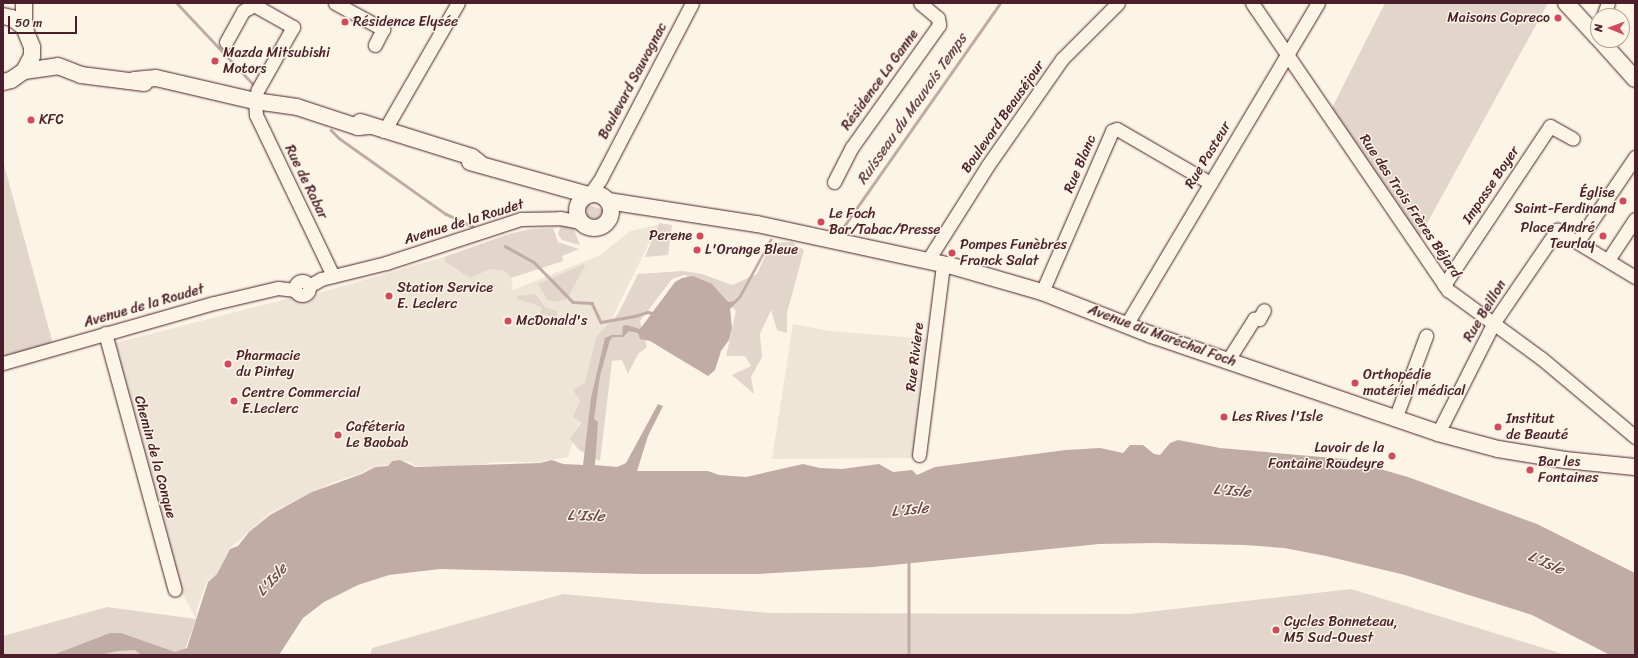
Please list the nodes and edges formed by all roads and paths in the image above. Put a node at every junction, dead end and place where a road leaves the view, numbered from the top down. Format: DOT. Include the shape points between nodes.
graph roads {
  1 [pos="11,3"];
  2 [pos="24,3"];
  3 [pos="335,3"];
  4 [pos="458,3"];
  5 [pos="692,3"];
  6 [pos="920,3"];
  7 [pos="1118,3"];
  8 [pos="1252,3"];
  9 [pos="1318,3"];
  10 [pos="1566,3"];
  11 [pos="254,4"];
  12 [pos="3,10"];
  13 [pos="3,16"];
  14 [pos="24,26"];
  15 [pos="1590,28"];
  16 [pos="226,42"];
  17 [pos="375,45"];
  18 [pos="32,47"];
  19 [pos="1608,48"];
  20 [pos="1288,52"];
  21 [pos="61,67"];
  22 [pos="24,71"];
  23 [pos="1635,79"];
  24 [pos="3,82"];
  25 [pos="256,96"];
  26 [pos="377,129"];
  27 [pos="1573,139"];
  28 [pos="1633,166"];
  29 [pos="834,182"];
  30 [pos="1210,183"];
  31 [pos="590,203"];
  32 [pos="686,213"];
  33 [pos="611,217"];
  34 [pos="1635,219"];
  35 [pos="1578,241"];
  36 [pos="928,260"];
  37 [pos="1608,260"];
  38 [pos="943,264"];
  39 [pos="334,276"];
  40 [pos="1635,277"];
  41 [pos="1444,285"];
  42 [pos="1042,292"];
  43 [pos="1264,310"];
  44 [pos="1494,322"];
  45 [pos="1126,325"];
  46 [pos="105,333"];
  47 [pos="1426,336"];
  48 [pos="1228,360"];
  49 [pos="3,363"];
  50 [pos="1395,419"];
  51 [pos="1438,433"];
  52 [pos="1635,437"];
  53 [pos="919,455"];
  54 [pos="1635,466"];
  55 [pos="175,590"];
  1 -- 12 [label="main road"];
  2 -- 14 [label="main road"];
  3 -- 17 [label="street" via="383,29"];
  4 -- 26 [label="street"];
  5 -- 31 [label="street, Boulevard Sauvagnac"];
  6 -- 29 [label="street, Résidence La Ganne" via="938,18 939,25 852,146"];
  7 -- 36 [label="street, Boulevard Beauséjour" via="1088,30 1062,59 988,166"];
  8 -- 20 [label="street, Rue des Trois Frères Béjard"];
  9 -- 20 [label="street, Rue Pasteur"];
  10 -- 15 [label="main road"];
  11 -- 16 [label="street" via="243,11"];
  11 -- 25 [label="street" via="293,27"];
  13 -- 14 [label="main road" via="12,18"];
  14 -- 18 [label="main road"];
  18 -- 21 [label="main road"];
  18 -- 22 [label="main road" via="30,60"];
  19 -- 23 [label="main road"];
  20 -- 30 [label="street, Rue Pasteur"];
  20 -- 41 [label="street, Rue des Trois Frères Béjard"];
  21 -- 22 [label="main road"];
  21 -- 25 [label="main road" via="94,70 111,77 134,80 156,78 200,88"];
  22 -- 24 [label="main road"];
  25 -- 26 [label="main road" via="335,118 345,118"];
  25 -- 39 [label="street, Rue de Rabar" via="256,115"];
  26 -- 31 [label="main road" via="472,157 481,164 534,179"];
  27 -- 41 [label="street, Impasse Boyer" via="1550,126"];
  28 -- 35 [label="street"];
  30 -- 42 [label="street, Rue Blanc" via="1117,129 1112,131"];
  30 -- 45 [label="street, Rue Pasteur"];
  31 -- 32 [label="main road, Avenue du Maréchal Foch" via="662,207"];
  31 -- 33 [label="main road"];
  31 -- 33 [label="main road" via="595,228 604,225"];
  31 -- 39 [label="street, Avenue de la Roudet" via="560,218 521,219 386,263"];
  32 -- 33 [label="main road, Avenue du Maréchal Foch" via="625,212"];
  32 -- 36 [label="main road, Avenue du Maréchal Foch" via="757,224"];
  34 -- 37 [label="street"];
  35 -- 37 [label="street"];
  35 -- 44 [label="street, Rue Beillon" via="1557,230"];
  36 -- 38 [label="main road, Avenue du Maréchal Foch"];
  37 -- 40 [label="street"];
  38 -- 42 [label="main road, Avenue du Maréchal Foch"];
  38 -- 53 [label="street, Rue Riviere"];
  39 -- 46 [label="street, Avenue de la Roudet" via="321,279 309,286 305,294 278,288"];
  41 -- 44 [label="street, Rue des Trois Frères Béjard"];
  42 -- 45 [label="main road, Avenue du Maréchal Foch"];
  43 -- 48 [label="street" via="1259,319 1254,319"];
  44 -- 51 [label="street, Rue Beillon"];
  44 -- 52 [label="street, Rue des Trois Frères Béjard"];
  45 -- 48 [label="main road, Avenue du Maréchal Foch"];
  46 -- 49 [label="street, Avenue de la Roudet"];
  46 -- 55 [label="street, Chemin de la Conque"];
  47 -- 50 [label="street"];
  48 -- 50 [label="main road, Avenue du Maréchal Foch"];
  50 -- 51 [label="main road, Avenue du Maréchal Foch"];
  51 -- 54 [label="main road, Avenue du Maréchal Foch" via="1498,449 1565,460"];
}
